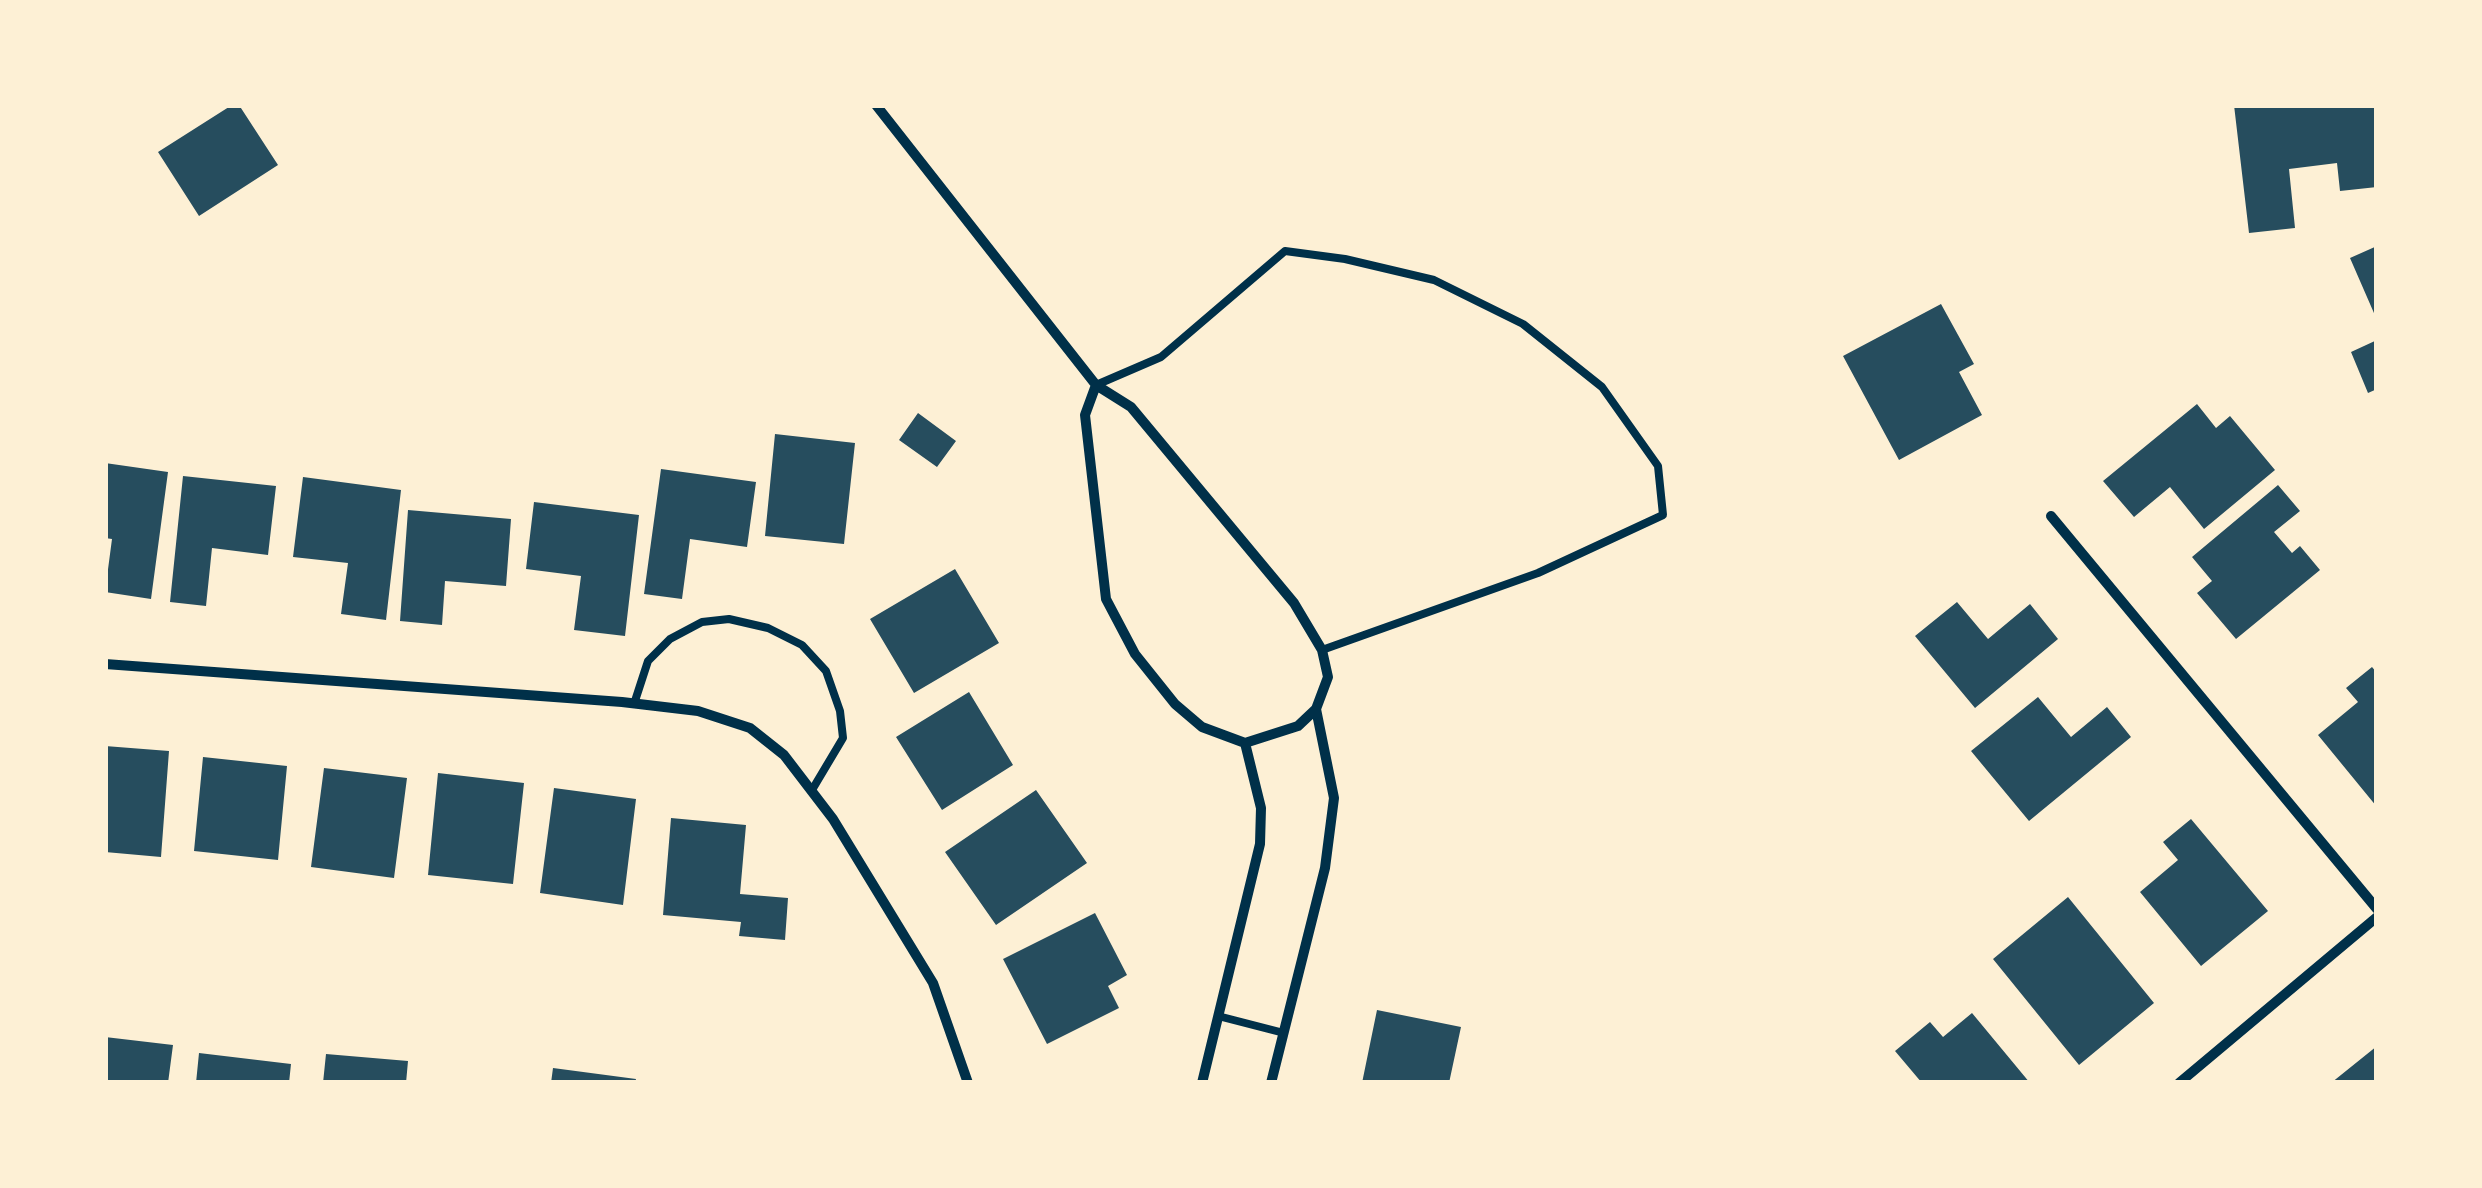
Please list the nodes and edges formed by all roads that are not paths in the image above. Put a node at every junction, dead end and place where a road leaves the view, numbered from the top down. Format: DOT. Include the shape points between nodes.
graph roads {
  1 [pos="876,105"];
  2 [pos="1096,385"];
  3 [pos="2051,516"];
  4 [pos="1322,650"];
  5 [pos="105,664"];
  6 [pos="634,704"];
  7 [pos="1316,708"];
  8 [pos="1245,743"];
  9 [pos="812,790"];
  10 [pos="2377,909"];
  11 [pos="2377,918"];
  12 [pos="1218,1016"];
  13 [pos="1284,1033"];
  14 [pos="968,1083"];
  15 [pos="1202,1083"];
  16 [pos="1271,1083"];
  17 [pos="2179,1083"];
  1 -- 2 [label="street"];
  2 -- 4 [label="street" via="1131,408 1294,603"];
  2 -- 4 [label="lane" via="1161,357 1286,251 1434,280 1523,324 1602,387 1658,466 1663,516 1538,573"];
  2 -- 8 [label="street" via="1084,414 1106,599 1135,654 1175,704 1202,727"];
  3 -- 10 [label="street"];
  4 -- 7 [label="street" via="1328,677"];
  5 -- 6 [label="street"];
  6 -- 9 [label="street" via="698,712 750,728"];
  6 -- 9 [label="lane" via="648,661 670,639 716,620 768,628 802,645 826,671 840,711 842,738"];
  7 -- 8 [label="street" via="1298,726"];
  7 -- 13 [label="street" via="1334,798 1325,868"];
  8 -- 12 [label="street" via="1261,808 1260,844"];
  9 -- 14 [label="street" via="932,983"];
  11 -- 17 [label="street"];
  12 -- 13 [label="lane"];
  12 -- 15 [label="street"];
  13 -- 16 [label="street"];
}
